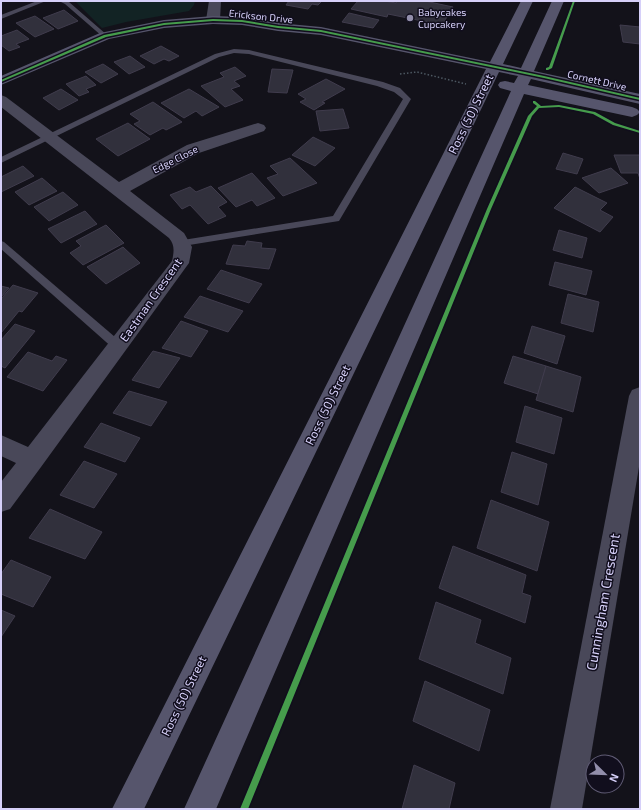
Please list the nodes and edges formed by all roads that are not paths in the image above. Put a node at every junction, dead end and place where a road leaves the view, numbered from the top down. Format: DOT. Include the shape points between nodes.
graph roads {
  1 [pos="43,1"];
  2 [pos="62,1"];
  3 [pos="215,1"];
  4 [pos="527,1"];
  5 [pos="558,1"];
  6 [pos="1,17"];
  7 [pos="212,20"];
  8 [pos="278,27"];
  9 [pos="105,36"];
  10 [pos="436,68"];
  11 [pos="485,75"];
  12 [pos="522,80"];
  13 [pos="1,81"];
  14 [pos="640,99"];
  15 [pos="1,100"];
  16 [pos="640,114"];
  17 [pos="258,128"];
  18 [pos="49,138"];
  19 [pos="1,160"];
  20 [pos="118,190"];
  21 [pos="182,243"];
  22 [pos="1,244"];
  23 [pos="118,346"];
  24 [pos="640,396"];
  25 [pos="1,445"];
  26 [pos="33,460"];
  27 [pos="1,501"];
  28 [pos="128,809"];
  29 [pos="200,809"];
  30 [pos="566,809"];
  1 -- 6 [label="lane"];
  2 -- 9 [label="lane"];
  3 -- 7 [label="street"];
  4 -- 11 [label="main road, Ross (50) Street"];
  5 -- 12 [label="main road"];
  7 -- 8 [label="main road, Erickson Drive" via="253,22"];
  7 -- 9 [label="main road, Erickson Drive" via="157,24"];
  8 -- 10 [label="main road, Erickson Drive" via="305,38"];
  8 -- 11 [label="main road, Erickson Drive" via="321,31"];
  9 -- 13 [label="main road, Erickson Drive"];
  11 -- 12 [label="main road, Cornett Drive"];
  11 -- 28 [label="main road, Ross (50) Street"];
  12 -- 14 [label="main road, Cornett Drive"];
  12 -- 16 [label="main road, Cornett Drive"];
  12 -- 29 [label="main road"];
  15 -- 18 [label="street, Eastman Crescent"];
  17 -- 20 [label="street, Edge Close" via="192,149"];
  18 -- 19 [label="lane"];
  18 -- 20 [label="street, Eastman Crescent"];
  18 -- 21 [label="lane" via="217,55 234,52 249,52 380,84 397,90 407,99 336,219"];
  20 -- 21 [label="street, Eastman Crescent" via="175,234"];
  21 -- 23 [label="street, Eastman Crescent" via="183,256 180,263"];
  22 -- 23 [label="lane"];
  23 -- 26 [label="street, Eastman Crescent"];
  24 -- 30 [label="street, Cunningham Crescent"];
  25 -- 26 [label="street"];
  26 -- 27 [label="street, Eastman Crescent"];
}
